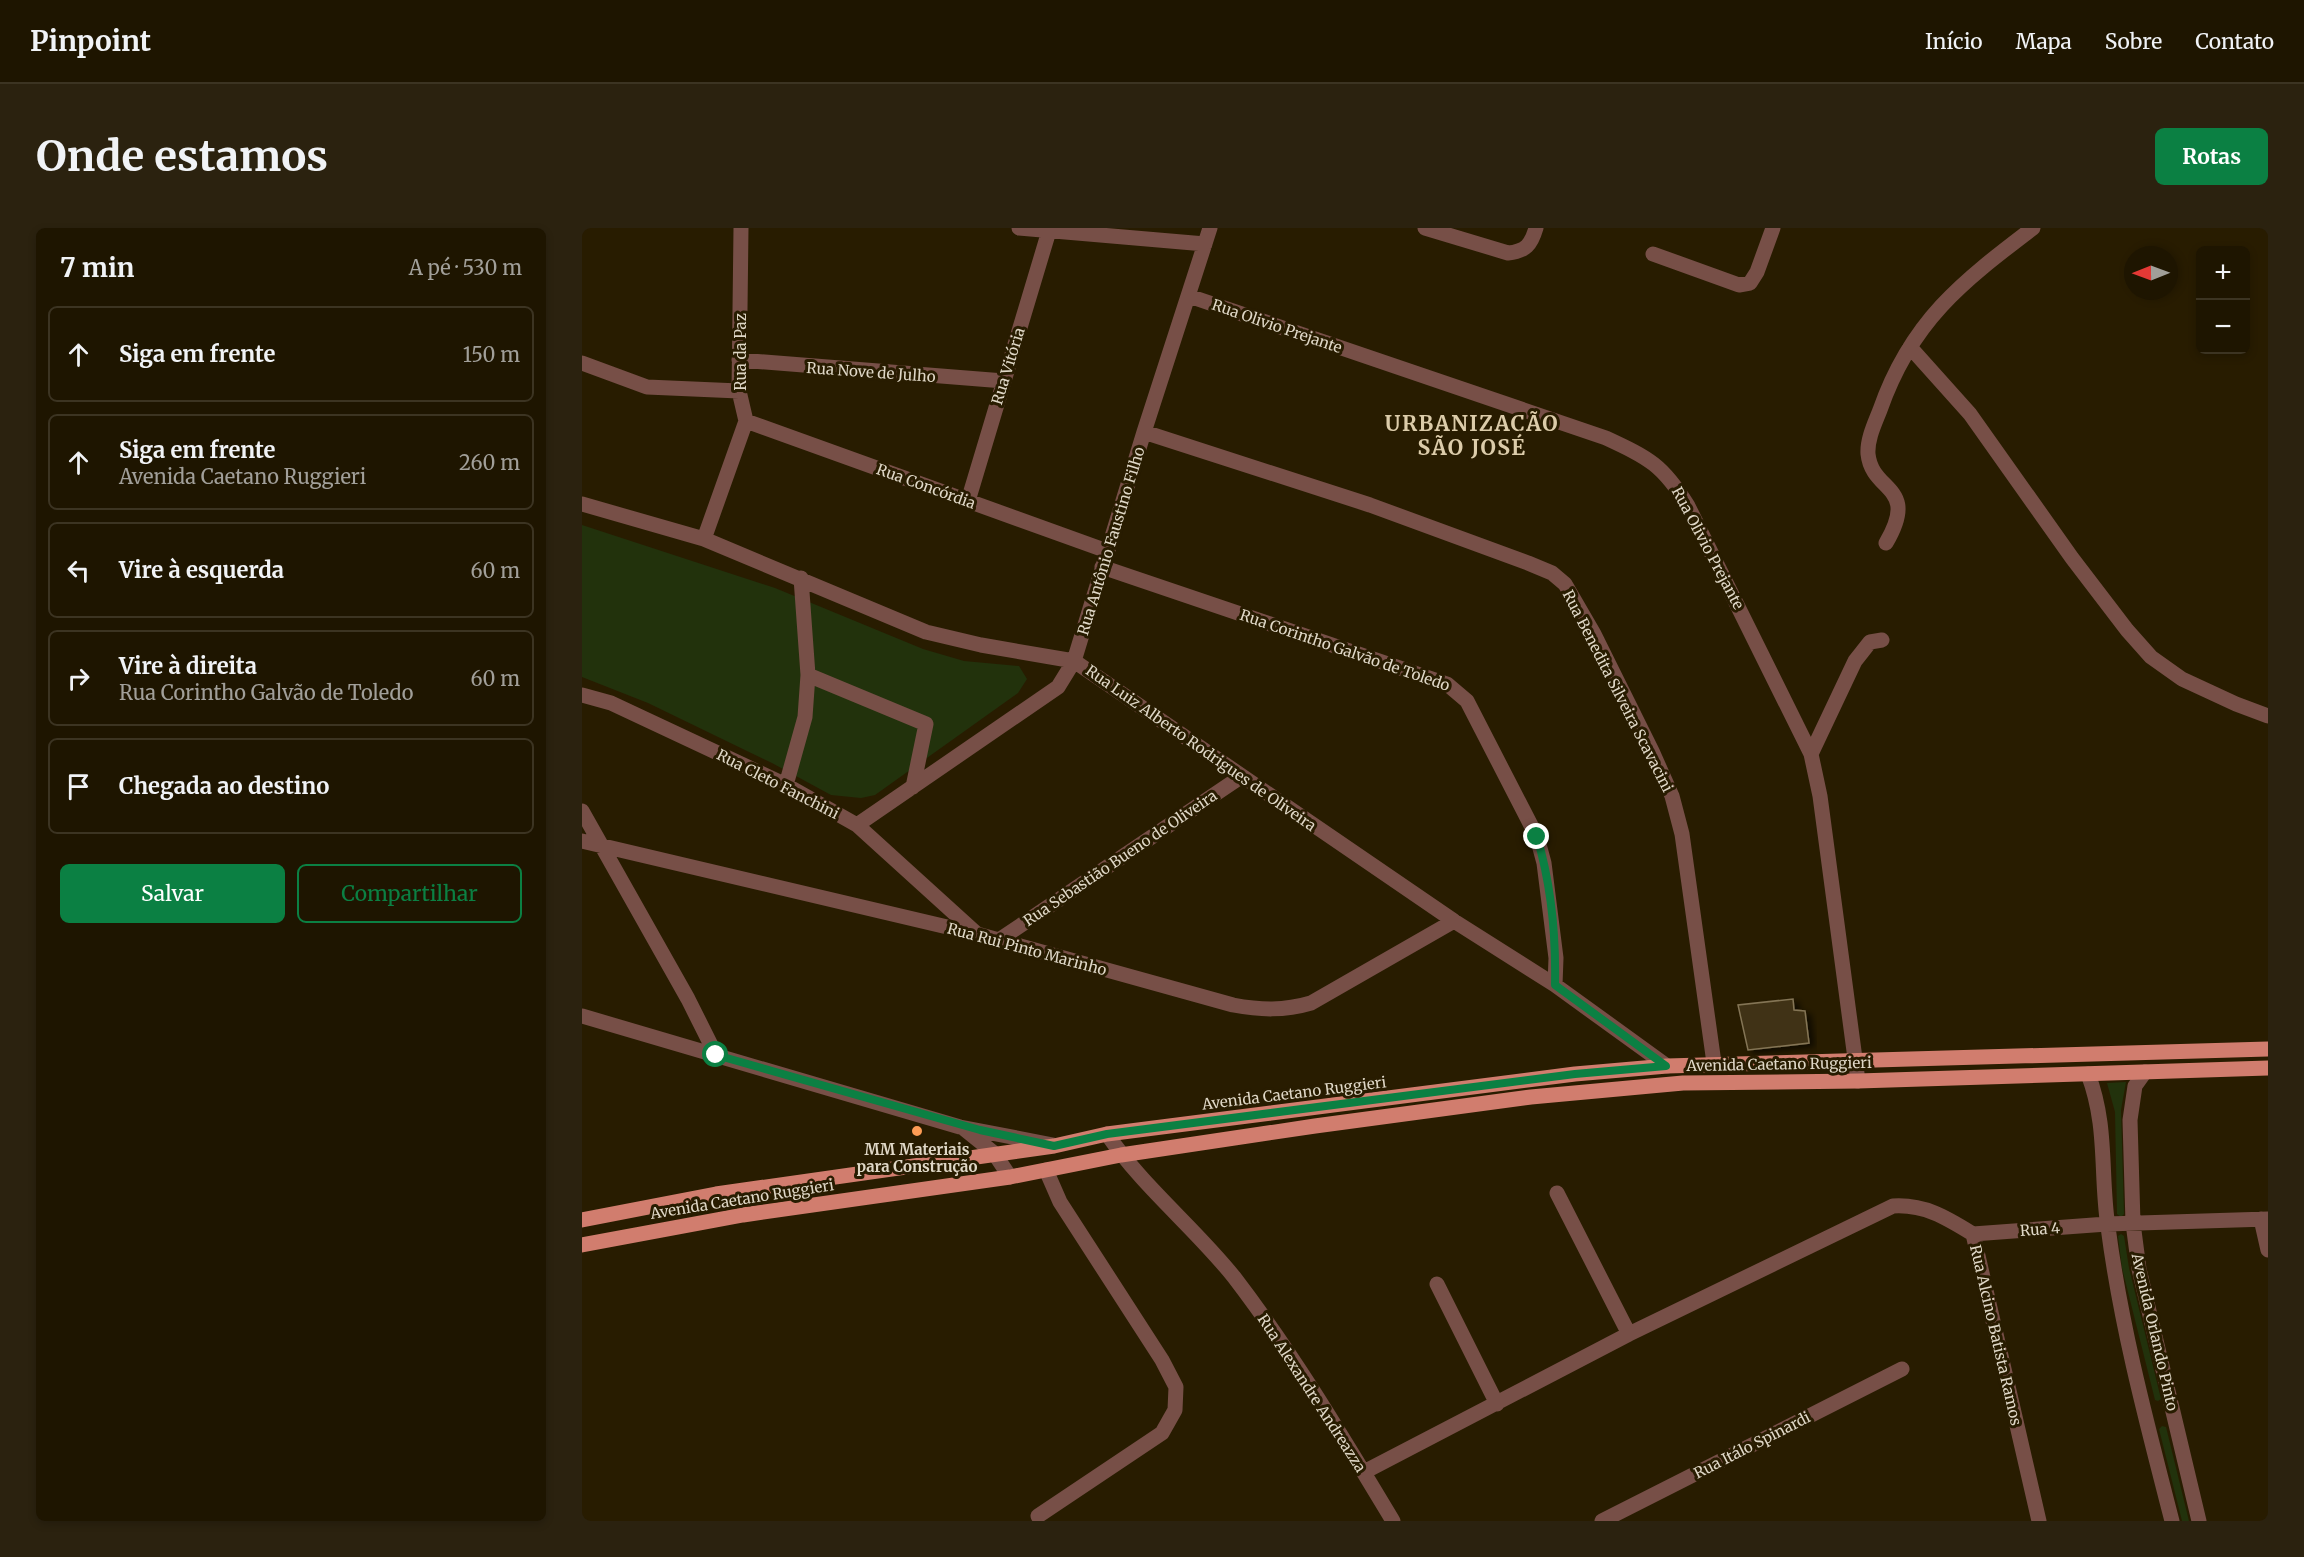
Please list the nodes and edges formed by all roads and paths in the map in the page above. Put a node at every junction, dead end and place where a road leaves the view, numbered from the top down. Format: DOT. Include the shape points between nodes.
graph roads {
  1 [pos="741,228"];
  2 [pos="1019,228"];
  3 [pos="1210,228"];
  4 [pos="1425,228"];
  5 [pos="1536,228"];
  6 [pos="1773,228"];
  7 [pos="2033,228"];
  8 [pos="1049,231"];
  9 [pos="1205,244"];
  10 [pos="1653,254"];
  11 [pos="1189,296"];
  12 [pos="1910,347"];
  13 [pos="739,360"];
  14 [pos="582,363"];
  15 [pos="1004,381"];
  16 [pos="739,391"];
  17 [pos="746,421"];
  18 [pos="1143,432"];
  19 [pos="968,501"];
  20 [pos="582,504"];
  21 [pos="704,540"];
  22 [pos="1886,543"];
  23 [pos="1107,551"];
  24 [pos="1102,567"];
  25 [pos="801,578"];
  26 [pos="1882,640"];
  27 [pos="1074,661"];
  28 [pos="808,675"];
  29 [pos="582,695"];
  30 [pos="2268,716"];
  31 [pos="1811,754"];
  32 [pos="1242,776"];
  33 [pos="786,785"];
  34 [pos="913,786"];
  35 [pos="582,811"];
  36 [pos="857,825"];
  37 [pos="582,841"];
  38 [pos="602,847"];
  39 [pos="1454,921"];
  40 [pos="977,934"];
  41 [pos="999,940"];
  42 [pos="1555,985"];
  43 [pos="582,1016"];
  44 [pos="2268,1049"];
  45 [pos="716,1055"];
  46 [pos="1856,1061"];
  47 [pos="1714,1063"];
  48 [pos="1666,1066"];
  49 [pos="2268,1068"];
  50 [pos="2145,1072"];
  51 [pos="2088,1074"];
  52 [pos="1858,1081"];
  53 [pos="960,1126"];
  54 [pos="1107,1134"];
  55 [pos="1054,1146"];
  56 [pos="994,1153"];
  57 [pos="1121,1155"];
  58 [pos="1046,1170"];
  59 [pos="1010,1177"];
  60 [pos="1557,1193"];
  61 [pos="2264,1219"];
  62 [pos="582,1220"];
  63 [pos="2133,1223"];
  64 [pos="2107,1224"];
  65 [pos="1973,1234"];
  66 [pos="582,1245"];
  67 [pos="2268,1250"];
  68 [pos="1437,1284"];
  69 [pos="1629,1334"];
  70 [pos="1902,1369"];
  71 [pos="1497,1404"];
  72 [pos="2172,1409"];
  73 [pos="2146,1416"];
  74 [pos="1364,1472"];
  75 [pos="1038,1516"];
  76 [pos="1393,1521"];
  77 [pos="1602,1521"];
  78 [pos="2039,1521"];
  79 [pos="2172,1521"];
  80 [pos="2199,1521"];
  1 -- 13 [label="street, Rua da Paz"];
  2 -- 8 [label="street"];
  3 -- 9 [label="street, Rua Antônio Faustino Filho"];
  4 -- 5 [label="street" via="1508,254 1531,244"];
  6 -- 10 [label="street" via="1750,283 1739,285"];
  7 -- 12 [label="street" via="1966,279 1929,318"];
  8 -- 9 [label="street"];
  8 -- 15 [label="street, Rua Vitória"];
  9 -- 11 [label="street, Rua Antônio Faustino Filho"];
  11 -- 18 [label="street, Rua Antônio Faustino Filho"];
  11 -- 31 [label="street, Rua Olivio Prejante" via="1606,438 1645,456 1671,478 1688,506"];
  12 -- 22 [label="street" via="1869,439 1868,455 1898,508"];
  12 -- 30 [label="street" via="1970,414 2086,576 2151,657 2182,679"];
  13 -- 15 [label="street, Rua Nove de Julho"];
  13 -- 16 [label="street, Rua da Paz"];
  14 -- 16 [label="street" via="647,387"];
  15 -- 19 [label="street, Rua Vitória"];
  16 -- 17 [label="street, Rua da Paz"];
  17 -- 19 [label="street, Rua Concórdia"];
  17 -- 21 [label="street"];
  18 -- 23 [label="street, Rua Antônio Faustino Filho"];
  18 -- 47 [label="street, Rua Benedita Silveira Scavacini" via="1370,505 1528,563 1552,573 1565,584 1672,796 1682,834"];
  19 -- 23 [label="street, Rua Concórdia"];
  20 -- 21 [label="street, Rua Luiz Alberto Rodrigues de Oliveira"];
  21 -- 25 [label="street, Rua Luiz Alberto Rodrigues de Oliveira"];
  23 -- 24 [label="street, Rua Antônio Faustino Filho"];
  24 -- 27 [label="street, Rua Antônio Faustino Filho"];
  24 -- 42 [label="street, Rua Corintho Galvão de Toledo" via="1458,690 1537,837 1556,958"];
  25 -- 27 [label="street, Rua Luiz Alberto Rodrigues de Oliveira" via="926,632"];
  25 -- 28 [label="street"];
  26 -- 31 [label="street" via="1870,642 1856,661"];
  27 -- 32 [label="street, Rua Luiz Alberto Rodrigues de Oliveira"];
  27 -- 34 [label="street, Rua Antônio Faustino Filho" via="1058,687"];
  28 -- 33 [label="street" via="805,717"];
  28 -- 34 [label="street" via="926,724"];
  29 -- 33 [label="street, Rua Cleto Fanchini" via="610,703"];
  31 -- 46 [label="street, Rua Olivio Prejante"];
  32 -- 39 [label="street, Rua Luiz Alberto Rodrigues de Oliveira"];
  32 -- 41 [label="street, Rua Sebastião Bueno de Oliveira"];
  33 -- 36 [label="street, Rua Cleto Fanchini"];
  34 -- 36 [label="street, Rua Antônio Faustino Filho"];
  35 -- 38 [label="street"];
  36 -- 40 [label="street, Rua Cleto Fanchini"];
  37 -- 38 [label="street, Rua Rui Pinto Marinho"];
  38 -- 40 [label="street, Rua Rui Pinto Marinho"];
  38 -- 45 [label="street"];
  39 -- 41 [label="street, Rua Rui Pinto Marinho" via="1311,1003 1260,1010"];
  39 -- 42 [label="street, Rua Luiz Alberto Rodrigues de Oliveira"];
  40 -- 41 [label="street, Rua Rui Pinto Marinho"];
  42 -- 48 [label="street, Rua Luiz Alberto Rodrigues de Oliveira"];
  43 -- 45 [label="street"];
  44 -- 46 [label="main road, Avenida Caetano Ruggieri"];
  45 -- 53 [label="street"];
  46 -- 47 [label="main road, Avenida Caetano Ruggieri"];
  46 -- 52 [label="street, Rua Olivio Prejante"];
  47 -- 48 [label="main road, Avenida Caetano Ruggieri"];
  48 -- 54 [label="main road, Avenida Caetano Ruggieri" via="1575,1074"];
  49 -- 50 [label="main road, Avenida Caetano Ruggieri"];
  50 -- 51 [label="main road, Avenida Caetano Ruggieri"];
  50 -- 63 [label="street, Avenida Orlando Pinto" via="2135,1086 2130,1120"];
  51 -- 52 [label="main road, Avenida Caetano Ruggieri"];
  51 -- 64 [label="street, Avenida Orlando Pinto" via="2099,1102"];
  52 -- 57 [label="main road, Avenida Caetano Ruggieri" via="1631,1087 1315,1125"];
  53 -- 55 [label="street"];
  53 -- 56 [label="street"];
  54 -- 55 [label="main road, Avenida Caetano Ruggieri"];
  54 -- 57 [label="street, Rua Alexandre Andreazza"];
  55 -- 56 [label="main road, Avenida Caetano Ruggieri"];
  56 -- 59 [label="street"];
  56 -- 62 [label="main road, Avenida Caetano Ruggieri" via="716,1194"];
  57 -- 58 [label="main road, Avenida Caetano Ruggieri"];
  57 -- 74 [label="street, Rua Alexandre Andreazza" via="1232,1276 1280,1339"];
  58 -- 59 [label="main road, Avenida Caetano Ruggieri"];
  58 -- 75 [label="street" via="1060,1202 1162,1359 1176,1387 1175,1410 1162,1432"];
  59 -- 66 [label="main road, Avenida Caetano Ruggieri" via="742,1215"];
  60 -- 69 [label="street"];
  61 -- 63 [label="street, Rua 4"];
  61 -- 67 [label="street"];
  63 -- 64 [label="street, Rua 4"];
  63 -- 72 [label="street, Avenida Orlando Pinto" via="2139,1269"];
  64 -- 65 [label="street, Rua 4"];
  64 -- 73 [label="street, Avenida Orlando Pinto" via="2122,1317"];
  65 -- 69 [label="street, Rua Alcino Batista Ramos" via="1924,1207 1893,1206"];
  65 -- 78 [label="street, Rua Alcino Batista Ramos"];
  68 -- 71 [label="street"];
  69 -- 71 [label="street"];
  70 -- 77 [label="street, Rua Itálo Spinardi"];
  71 -- 74 [label="street"];
  72 -- 73 [label="street"];
  72 -- 80 [label="street, Avenida Orlando Pinto"];
  73 -- 79 [label="street, Avenida Orlando Pinto"];
  74 -- 76 [label="street, Rua Alexandre Andreazza"];
}
